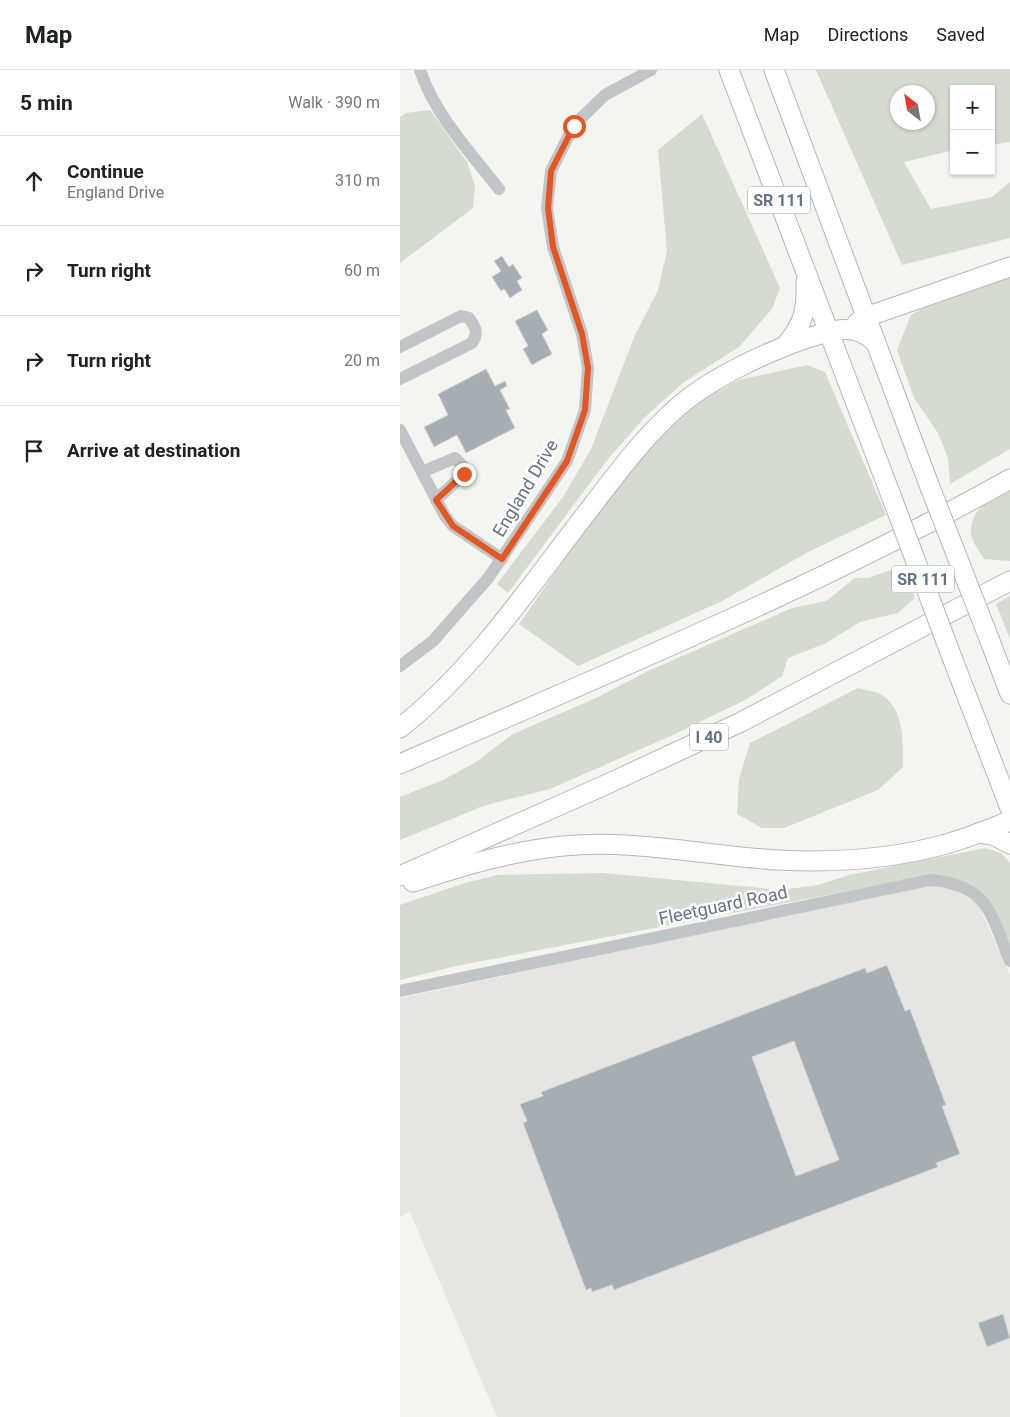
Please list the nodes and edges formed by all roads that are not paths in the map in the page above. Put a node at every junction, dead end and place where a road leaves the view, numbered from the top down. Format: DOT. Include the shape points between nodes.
graph roads {
  1 [pos="420,70"];
  2 [pos="651,70"];
  3 [pos="774,70"];
  4 [pos="728,73"];
  5 [pos="499,189"];
  6 [pos="846,264"];
  7 [pos="1010,267"];
  8 [pos="805,268"];
  9 [pos="898,306"];
  10 [pos="866,317"];
  11 [pos="829,330"];
  12 [pos="850,330"];
  13 [pos="875,342"];
  14 [pos="786,345"];
  15 [pos="400,347"];
  16 [pos="843,368"];
  17 [pos="400,379"];
  18 [pos="400,430"];
  19 [pos="422,472"];
  20 [pos="1010,479"];
  21 [pos="436,500"];
  22 [pos="502,559"];
  23 [pos="1010,581"];
  24 [pos="400,666"];
  25 [pos="1010,694"];
  26 [pos="400,728"];
  27 [pos="400,764"];
  28 [pos="1005,789"];
  29 [pos="1010,808"];
  30 [pos="1010,821"];
  31 [pos="978,833"];
  32 [pos="1010,844"];
  33 [pos="400,876"];
  34 [pos="400,886"];
  35 [pos="1010,961"];
  36 [pos="400,991"];
  1 -- 5 [label="street" via="426,88 451,129"];
  2 -- 22 [label="street, England Drive" via="605,95 574,126 551,171 548,208 553,247 582,334 588,368 585,410 567,461"];
  3 -- 6 [label="highway, SR 111"];
  4 -- 8 [label="highway, SR 111"];
  6 -- 9 [label="highway" via="869,294"];
  6 -- 10 [label="highway, SR 111"];
  7 -- 9 [label="highway"];
  8 -- 11 [label="highway, SR 111"];
  8 -- 14 [label="highway" via="807,300 804,314 799,330"];
  9 -- 10 [label="highway"];
  10 -- 12 [label="highway"];
  10 -- 13 [label="highway, SR 111"];
  11 -- 12 [label="highway"];
  11 -- 14 [label="highway"];
  11 -- 16 [label="highway, SR 111"];
  12 -- 13 [label="highway" via="859,331"];
  12 -- 16 [label="highway" via="842,348"];
  13 -- 25 [label="highway, SR 111, bridge"];
  14 -- 26 [label="highway" via="755,358 691,396 644,438 466,668"];
  15 -- 17 [label="street" via="462,316 469,318 477,334 472,342"];
  16 -- 28 [label="highway, SR 111, bridge"];
  18 -- 19 [label="street"];
  19 -- 21 [label="street"];
  19 -- 21 [label="street" via="455,458 462,466 464,474"];
  20 -- 27 [label="highway" via="854,560"];
  21 -- 22 [label="street" via="453,526"];
  22 -- 24 [label="street, England Drive" via="433,641"];
  23 -- 33 [label="highway, I 40" via="741,722"];
  28 -- 29 [label="highway, SR 111"];
  30 -- 31 [label="highway"];
  31 -- 32 [label="highway" via="993,835"];
  31 -- 34 [label="highway" via="945,844 885,856 831,861 778,860 624,845 564,846 485,859"];
  35 -- 36 [label="street, Fleetguard Road" via="983,898 948,881 930,880"];
}
